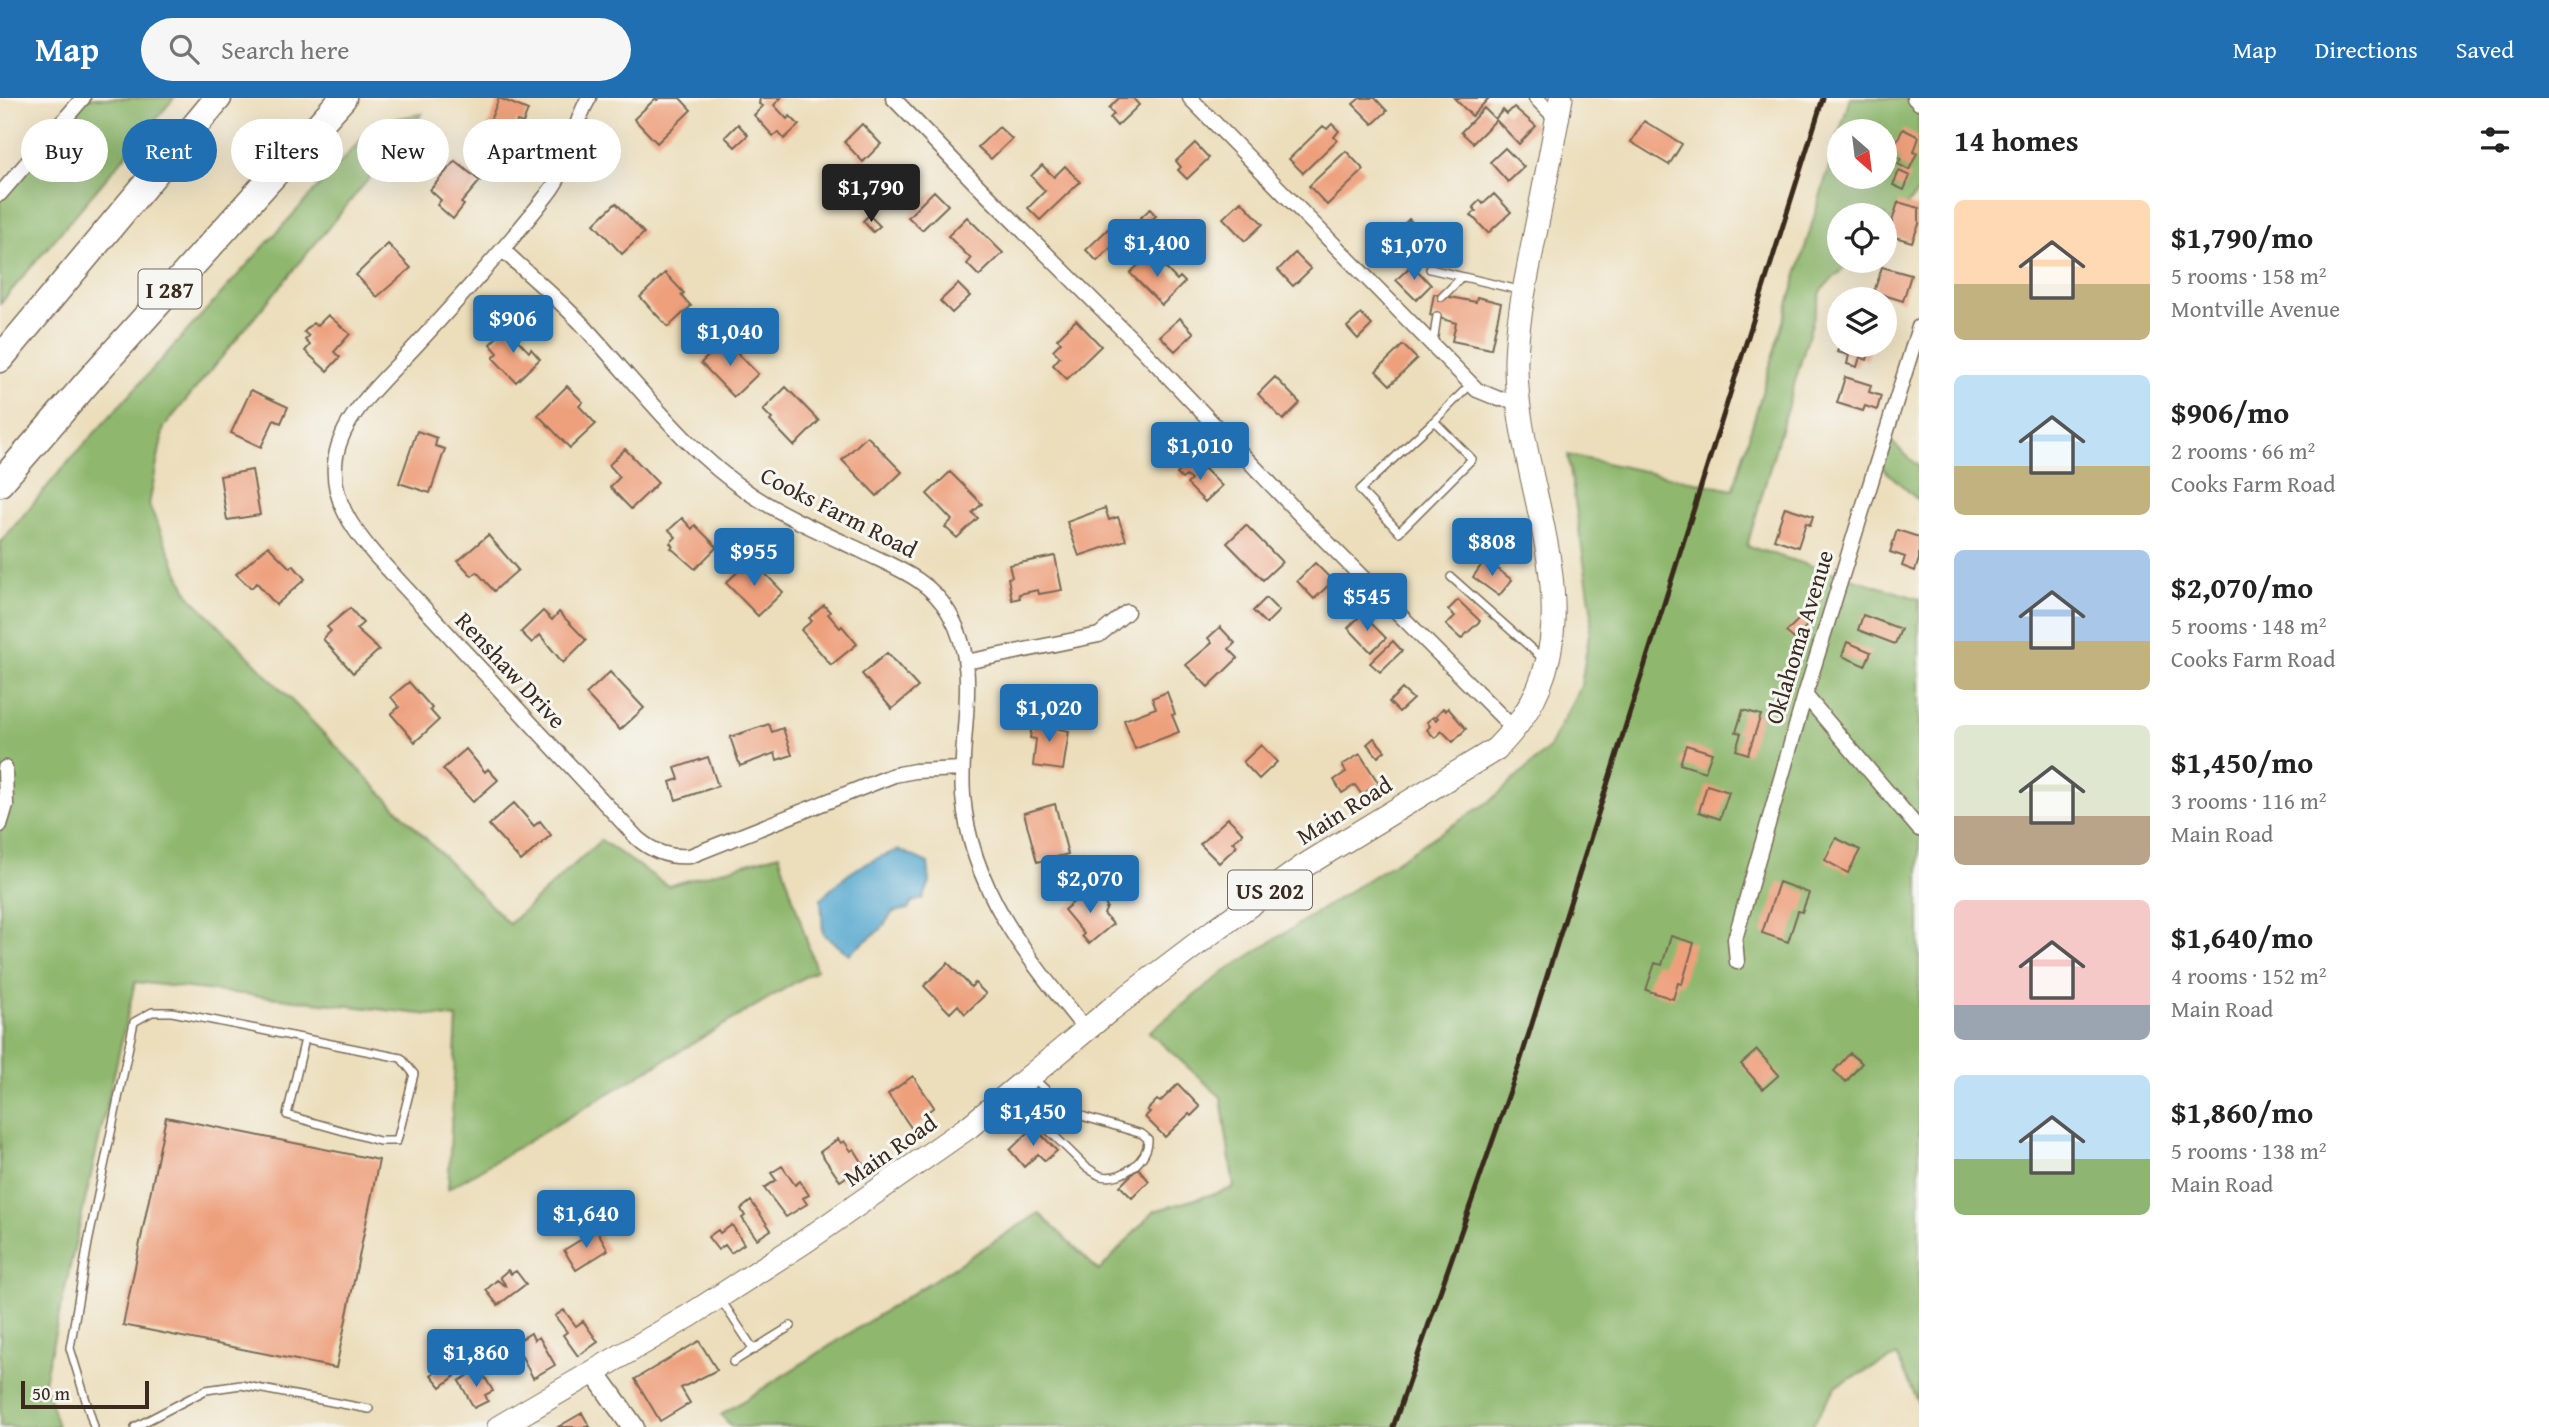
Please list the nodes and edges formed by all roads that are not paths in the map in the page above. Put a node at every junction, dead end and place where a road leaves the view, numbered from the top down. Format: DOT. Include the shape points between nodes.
graph roads {
  1 [pos="83,98"];
  2 [pos="218,98"];
  3 [pos="343,98"];
  4 [pos="589,98"];
  5 [pos="893,98"];
  6 [pos="1190,98"];
  7 [pos="1536,98"];
  8 [pos="1914,98"];
  9 [pos="1919,103"];
  10 [pos="1559,108"];
  11 [pos="0,194"];
  12 [pos="503,250"];
  13 [pos="1430,269"];
  14 [pos="1461,278"];
  15 [pos="1524,291"];
  16 [pos="1442,297"];
  17 [pos="1437,316"];
  18 [pos="1919,327"];
  19 [pos="1432,345"];
  20 [pos="0,359"];
  21 [pos="1471,384"];
  22 [pos="1518,400"];
  23 [pos="1434,421"];
  24 [pos="0,483"];
  25 [pos="1451,577"];
  26 [pos="1127,612"];
  27 [pos="966,662"];
  28 [pos="1548,664"];
  29 [pos="1805,695"];
  30 [pos="1515,730"];
  31 [pos="5,768"];
  32 [pos="962,769"];
  33 [pos="0,825"];
  34 [pos="1919,829"];
  35 [pos="1737,962"];
  36 [pos="1086,1030"];
  37 [pos="305,1039"];
  38 [pos="1031,1077"];
  39 [pos="1011,1093"];
  40 [pos="719,1297"];
  41 [pos="791,1326"];
  42 [pos="754,1350"];
  43 [pos="733,1362"];
  44 [pos="595,1373"];
  45 [pos="369,1409"];
  46 [pos="94,1427"];
  47 [pos="135,1427"];
  48 [pos="499,1427"];
  49 [pos="633,1427"];
  1 -- 11 [label="street"];
  2 -- 20 [label="highway"];
  3 -- 24 [label="highway, I 287"];
  4 -- 12 [label="street, Renshaw Drive" via="558,180"];
  5 -- 30 [label="street"];
  6 -- 19 [label="street"];
  7 -- 10 [label="street"];
  8 -- 9 [label="street"];
  10 -- 15 [label="main road, Main Road / US 202"];
  12 -- 27 [label="street, Cooks Farm Road" via="578,320 721,472 779,512 899,568 928,587 950,614"];
  12 -- 32 [label="street, Renshaw Drive" via="373,391 340,442 336,488 354,530 374,554 637,838 656,851 691,856 894,775"];
  13 -- 14 [label="lane"];
  14 -- 15 [label="lane"];
  14 -- 16 [label="lane"];
  15 -- 22 [label="main road, Main Road / US 202" via="1516,361"];
  17 -- 19 [label="lane"];
  18 -- 29 [label="street, Oklahoma Avenue"];
  19 -- 21 [label="street"];
  21 -- 22 [label="street" via="1499,399"];
  21 -- 23 [label="lane"];
  22 -- 28 [label="main road, Main Road / US 202" via="1550,556 1553,602"];
  23 -- 23 [label="lane" via="1472,459 1399,532 1360,490"];
  25 -- 28 [label="lane"];
  26 -- 27 [label="street" via="1099,635"];
  27 -- 32 [label="street, Cooks Farm Road"];
  28 -- 30 [label="main road, Main Road / US 202" via="1536,697"];
  29 -- 34 [label="street"];
  29 -- 35 [label="street, Oklahoma Avenue" via="1734,939"];
  30 -- 36 [label="main road, Main Road / US 202" via="1496,749 1304,866"];
  31 -- 33 [label="street" via="6,804"];
  32 -- 36 [label="street, Cooks Farm Road" via="966,819 986,886 1028,958"];
  36 -- 38 [label="main road, Main Road / US 202"];
  37 -- 37 [label="lane" via="401,1058 414,1074 397,1141 379,1141 287,1115"];
  37 -- 46 [label="lane" via="172,1012 152,1012 134,1022 70,1348"];
  38 -- 39 [label="main road, Main Road / US 202"];
  38 -- 39 [label="lane" via="1068,1107 1148,1139 1134,1167 1116,1177 1101,1176 1086,1167"];
  39 -- 40 [label="main road, Main Road / US 202" via="948,1142"];
  40 -- 42 [label="lane"];
  40 -- 44 [label="main road, Main Road / US 202"];
  41 -- 42 [label="lane"];
  42 -- 43 [label="lane"];
  44 -- 48 [label="main road, Main Road / US 202"];
  44 -- 49 [label="street"];
  45 -- 47 [label="lane" via="241,1385 206,1390"];
}
